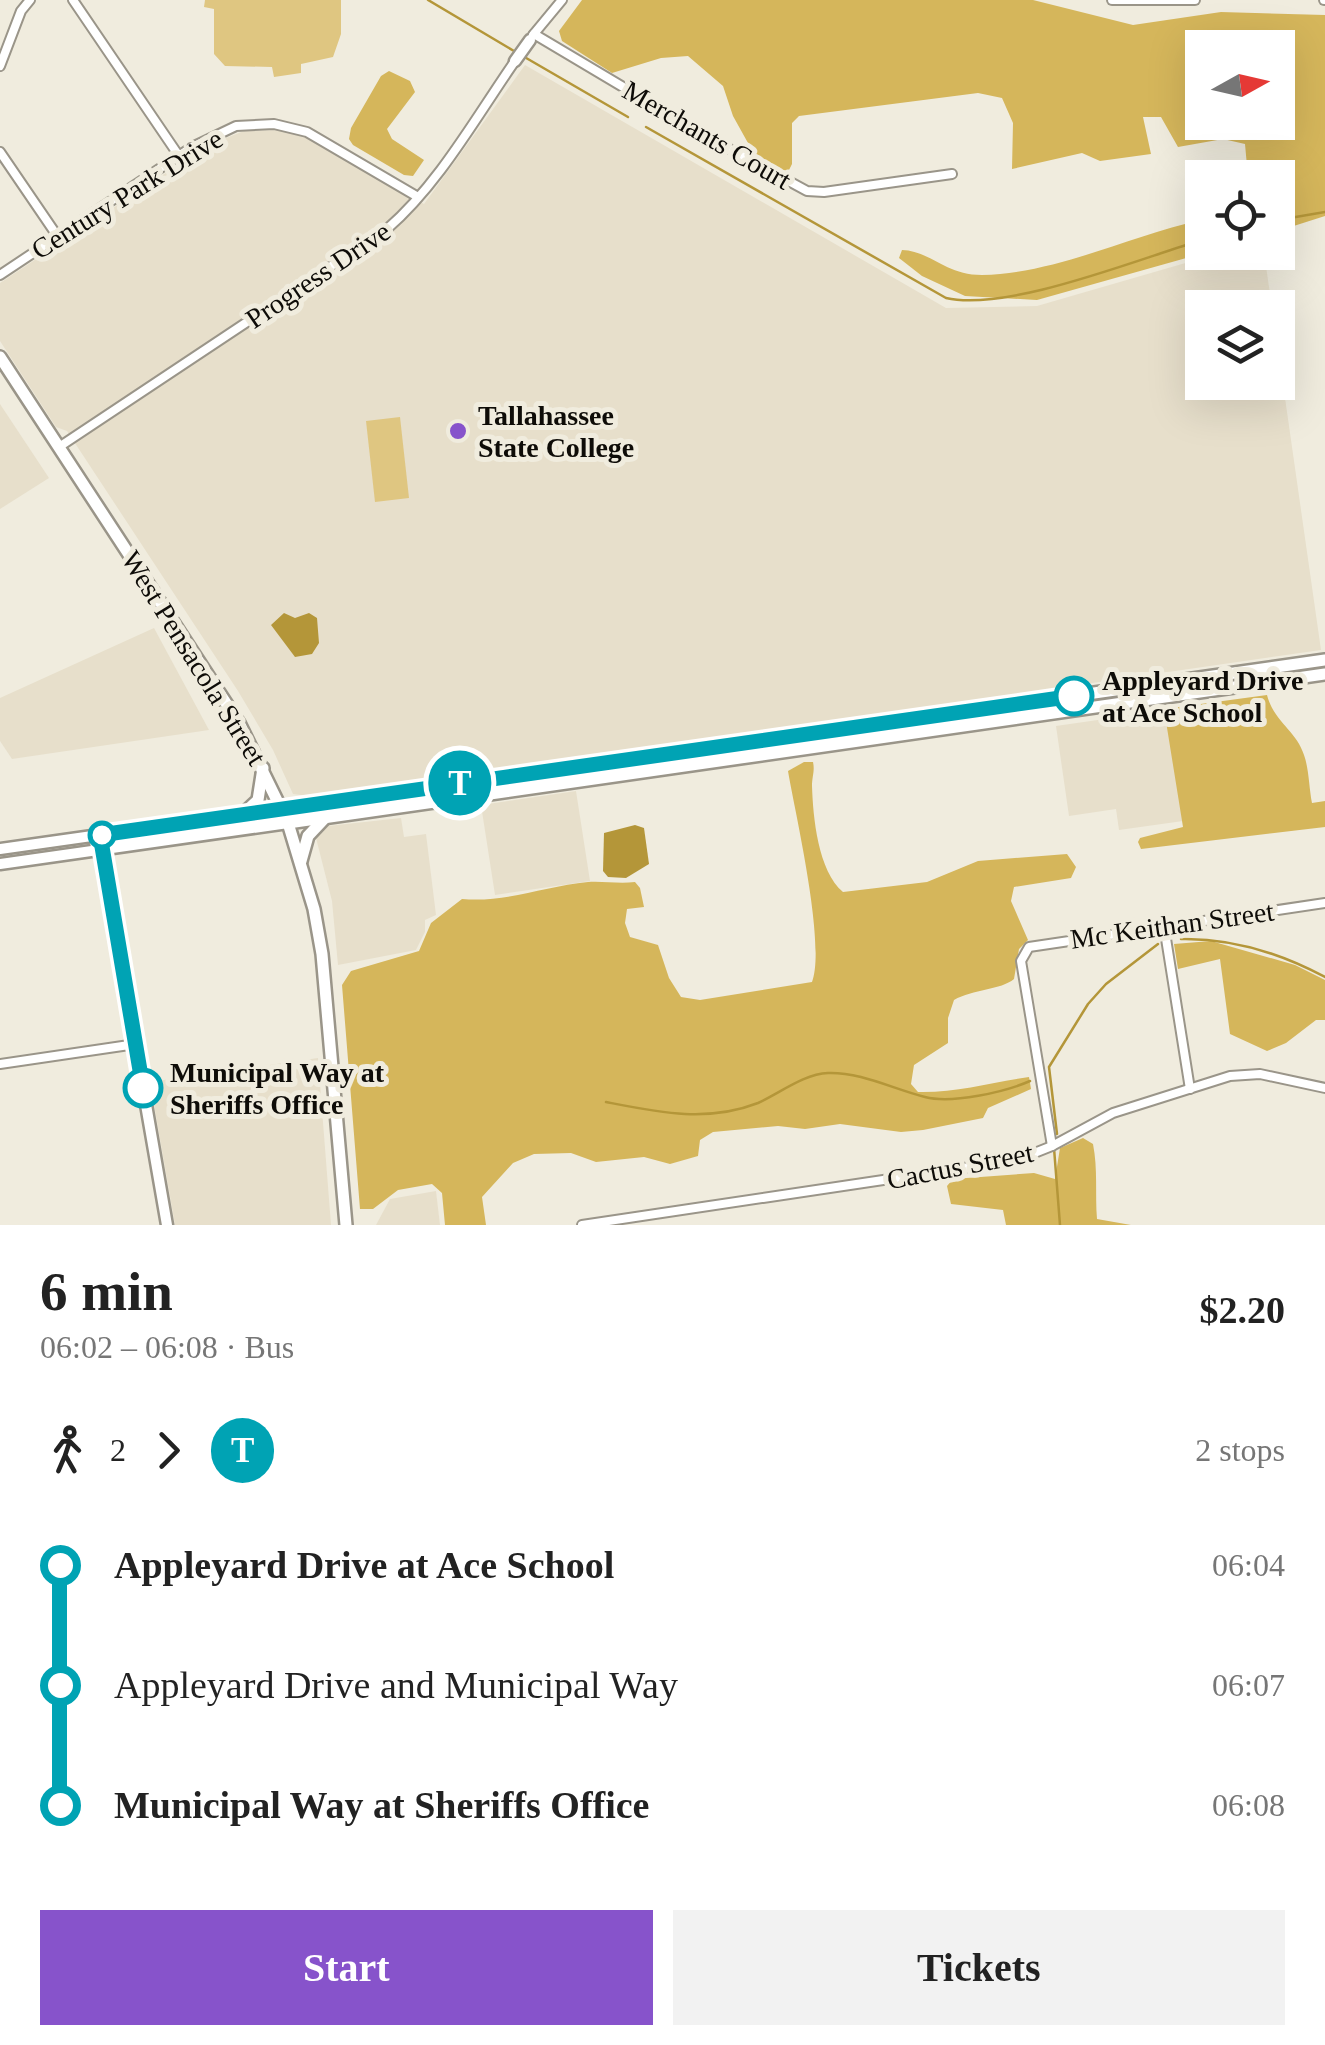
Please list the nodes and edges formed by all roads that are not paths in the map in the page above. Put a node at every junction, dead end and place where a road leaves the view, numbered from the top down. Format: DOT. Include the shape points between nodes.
graph roads {
  1 [pos="30,0"];
  2 [pos="74,0"];
  3 [pos="562,0"];
  4 [pos="1112,0"];
  5 [pos="1195,0"];
  6 [pos="532,37"];
  7 [pos="515,61"];
  8 [pos="0,66"];
  9 [pos="0,152"];
  10 [pos="178,156"];
  11 [pos="952,174"];
  12 [pos="418,197"];
  13 [pos="58,237"];
  14 [pos="0,274"];
  15 [pos="0,357"];
  16 [pos="59,447"];
  17 [pos="1325,660"];
  18 [pos="1316,671"];
  19 [pos="1078,696"];
  20 [pos="1080,709"];
  21 [pos="894,722"];
  22 [pos="896,736"];
  23 [pos="729,745"];
  24 [pos="732,760"];
  25 [pos="578,767"];
  26 [pos="263,768"];
  27 [pos="580,781"];
  28 [pos="471,782"];
  29 [pos="480,796"];
  30 [pos="282,808"];
  31 [pos="244,814"];
  32 [pos="326,818"];
  33 [pos="288,823"];
  34 [pos="100,835"];
  35 [pos="0,849"];
  36 [pos="102,850"];
  37 [pos="301,861"];
  38 [pos="0,864"];
  39 [pos="1325,903"];
  40 [pos="1164,926"];
  41 [pos="136,1044"];
  42 [pos="0,1064"];
  43 [pos="1325,1088"];
  44 [pos="1190,1089"];
  45 [pos="1052,1146"];
  46 [pos="167,1225"];
  47 [pos="346,1225"];
  48 [pos="582,1225"];
  1 -- 8 [label="street"];
  2 -- 10 [label="street"];
  3 -- 6 [label="street, Progress Drive"];
  4 -- 5 [label="street"];
  6 -- 7 [label="street, Progress Drive"];
  6 -- 11 [label="street, Merchants Court" via="807,191"];
  7 -- 12 [label="street, Progress Drive"];
  9 -- 13 [label="street"];
  10 -- 12 [label="street, Century Park Drive" via="226,130 279,125 321,138"];
  10 -- 13 [label="street, Century Park Drive"];
  12 -- 16 [label="street, Progress Drive" via="369,243"];
  13 -- 14 [label="street, Century Park Drive"];
  15 -- 16 [label="main road, West Pensacola Street"];
  16 -- 26 [label="main road, West Pensacola Street"];
  17 -- 18 [label="main road"];
  18 -- 19 [label="main road"];
  18 -- 20 [label="main road"];
  19 -- 20 [label="street"];
  19 -- 21 [label="main road"];
  20 -- 22 [label="main road"];
  21 -- 22 [label="street"];
  21 -- 23 [label="main road"];
  22 -- 24 [label="main road"];
  23 -- 24 [label="street"];
  23 -- 25 [label="main road"];
  24 -- 27 [label="main road"];
  25 -- 27 [label="street"];
  25 -- 28 [label="main road"];
  26 -- 30 [label="main road, West Pensacola Street"];
  26 -- 31 [label="main road" via="258,800"];
  27 -- 29 [label="main road"];
  28 -- 29 [label="street"];
  28 -- 30 [label="main road"];
  29 -- 32 [label="main road"];
  30 -- 31 [label="street"];
  30 -- 33 [label="main road, West Pensacola Street"];
  31 -- 34 [label="street"];
  32 -- 33 [label="main road"];
  32 -- 37 [label="main road" via="308,836"];
  33 -- 36 [label="street"];
  33 -- 37 [label="main road, West Pensacola Street"];
  34 -- 35 [label="street"];
  34 -- 36 [label="street"];
  36 -- 38 [label="street"];
  36 -- 41 [label="street"];
  37 -- 47 [label="main road, West Pensacola Street" via="322,954"];
  39 -- 40 [label="street, Mc Keithan Street"];
  40 -- 44 [label="street"];
  40 -- 45 [label="street, Mc Keithan Street" via="1043,944 1023,954"];
  41 -- 42 [label="street"];
  41 -- 46 [label="street"];
  43 -- 44 [label="street, Cactus Street" via="1246,1074"];
  44 -- 45 [label="street, Cactus Street" via="1113,1113"];
  45 -- 48 [label="street, Cactus Street" via="994,1165"];
}
